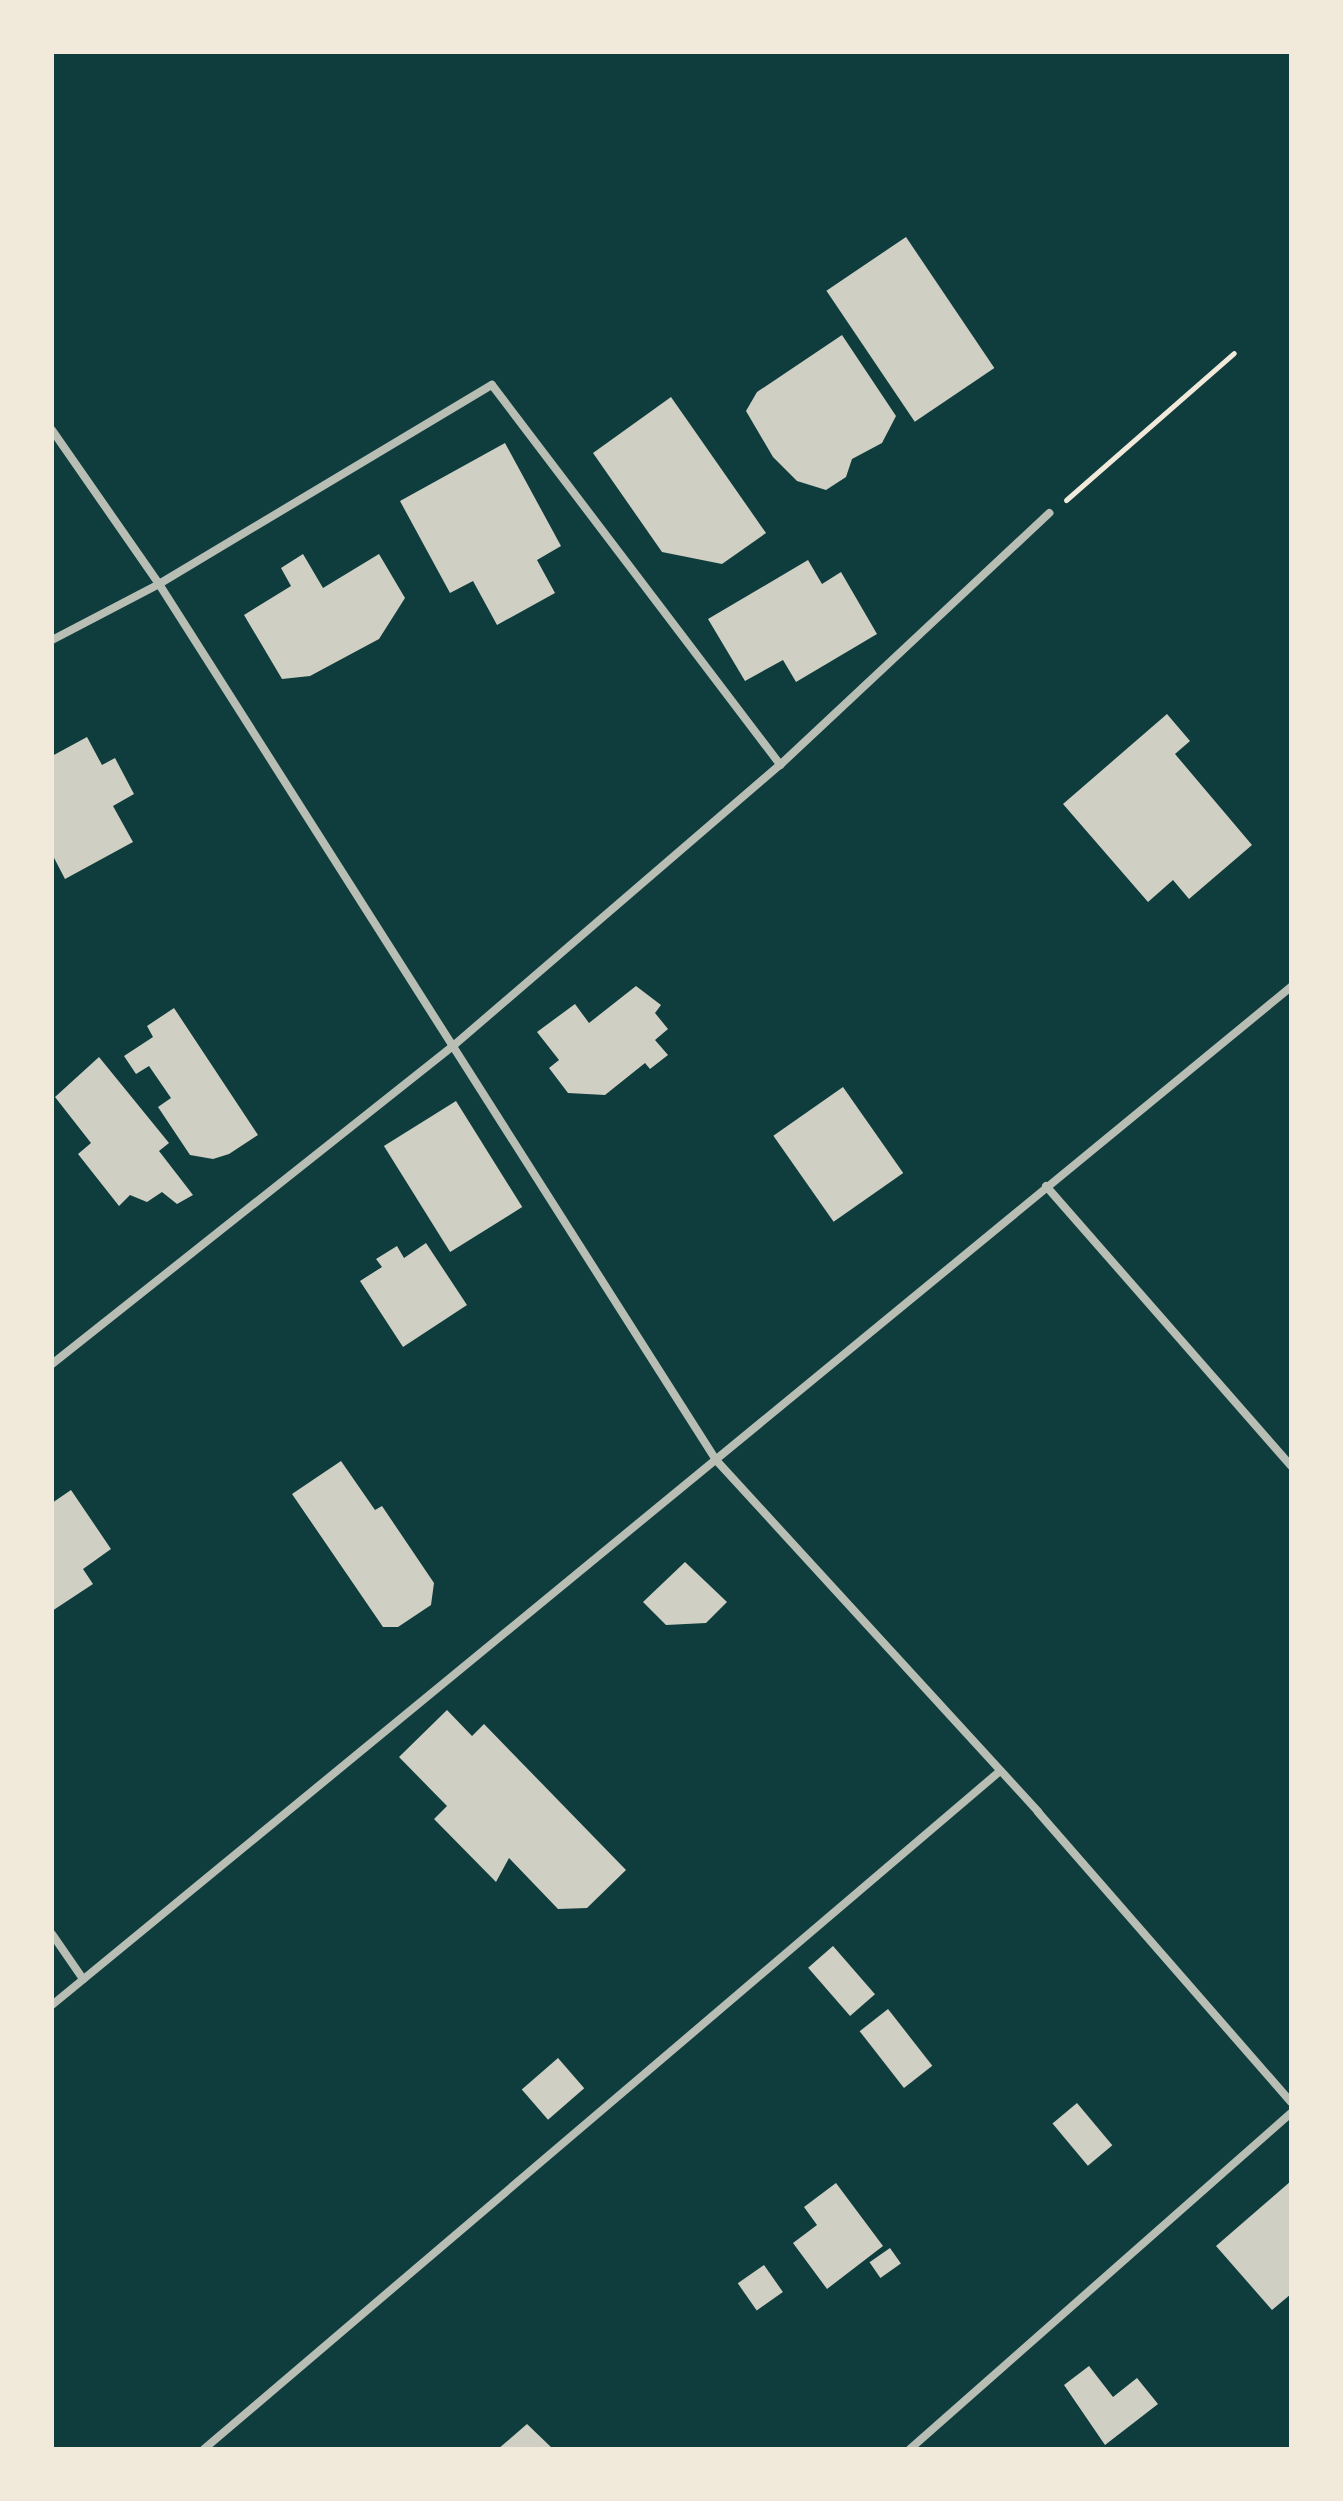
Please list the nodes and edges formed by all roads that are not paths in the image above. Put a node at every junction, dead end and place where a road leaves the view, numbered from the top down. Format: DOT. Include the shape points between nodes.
graph roads {
  1 [pos="52,430"];
  2 [pos="1049,513"];
  3 [pos="159,584"];
  4 [pos="52,640"];
  5 [pos="780,765"];
  6 [pos="1291,987"];
  7 [pos="453,1046"];
  8 [pos="1046,1186"];
  9 [pos="52,1364"];
  10 [pos="716,1460"];
  11 [pos="1291,1466"];
  12 [pos="1000,1771"];
  13 [pos="52,1934"];
  14 [pos="83,1979"];
  15 [pos="52,2005"];
  16 [pos="1291,2102"];
  17 [pos="1291,2113"];
  18 [pos="204,2449"];
  19 [pos="910,2449"];
  1 -- 3 [label="street"];
  2 -- 5 [label="street"];
  3 -- 4 [label="street"];
  3 -- 5 [label="street" via="492,385"];
  3 -- 7 [label="street"];
  5 -- 7 [label="street"];
  6 -- 8 [label="street"];
  7 -- 9 [label="street"];
  7 -- 10 [label="street"];
  8 -- 10 [label="street"];
  8 -- 11 [label="street"];
  10 -- 12 [label="street"];
  10 -- 14 [label="street"];
  12 -- 16 [label="street"];
  12 -- 18 [label="street"];
  13 -- 14 [label="street"];
  14 -- 15 [label="street"];
  17 -- 19 [label="street"];
}
